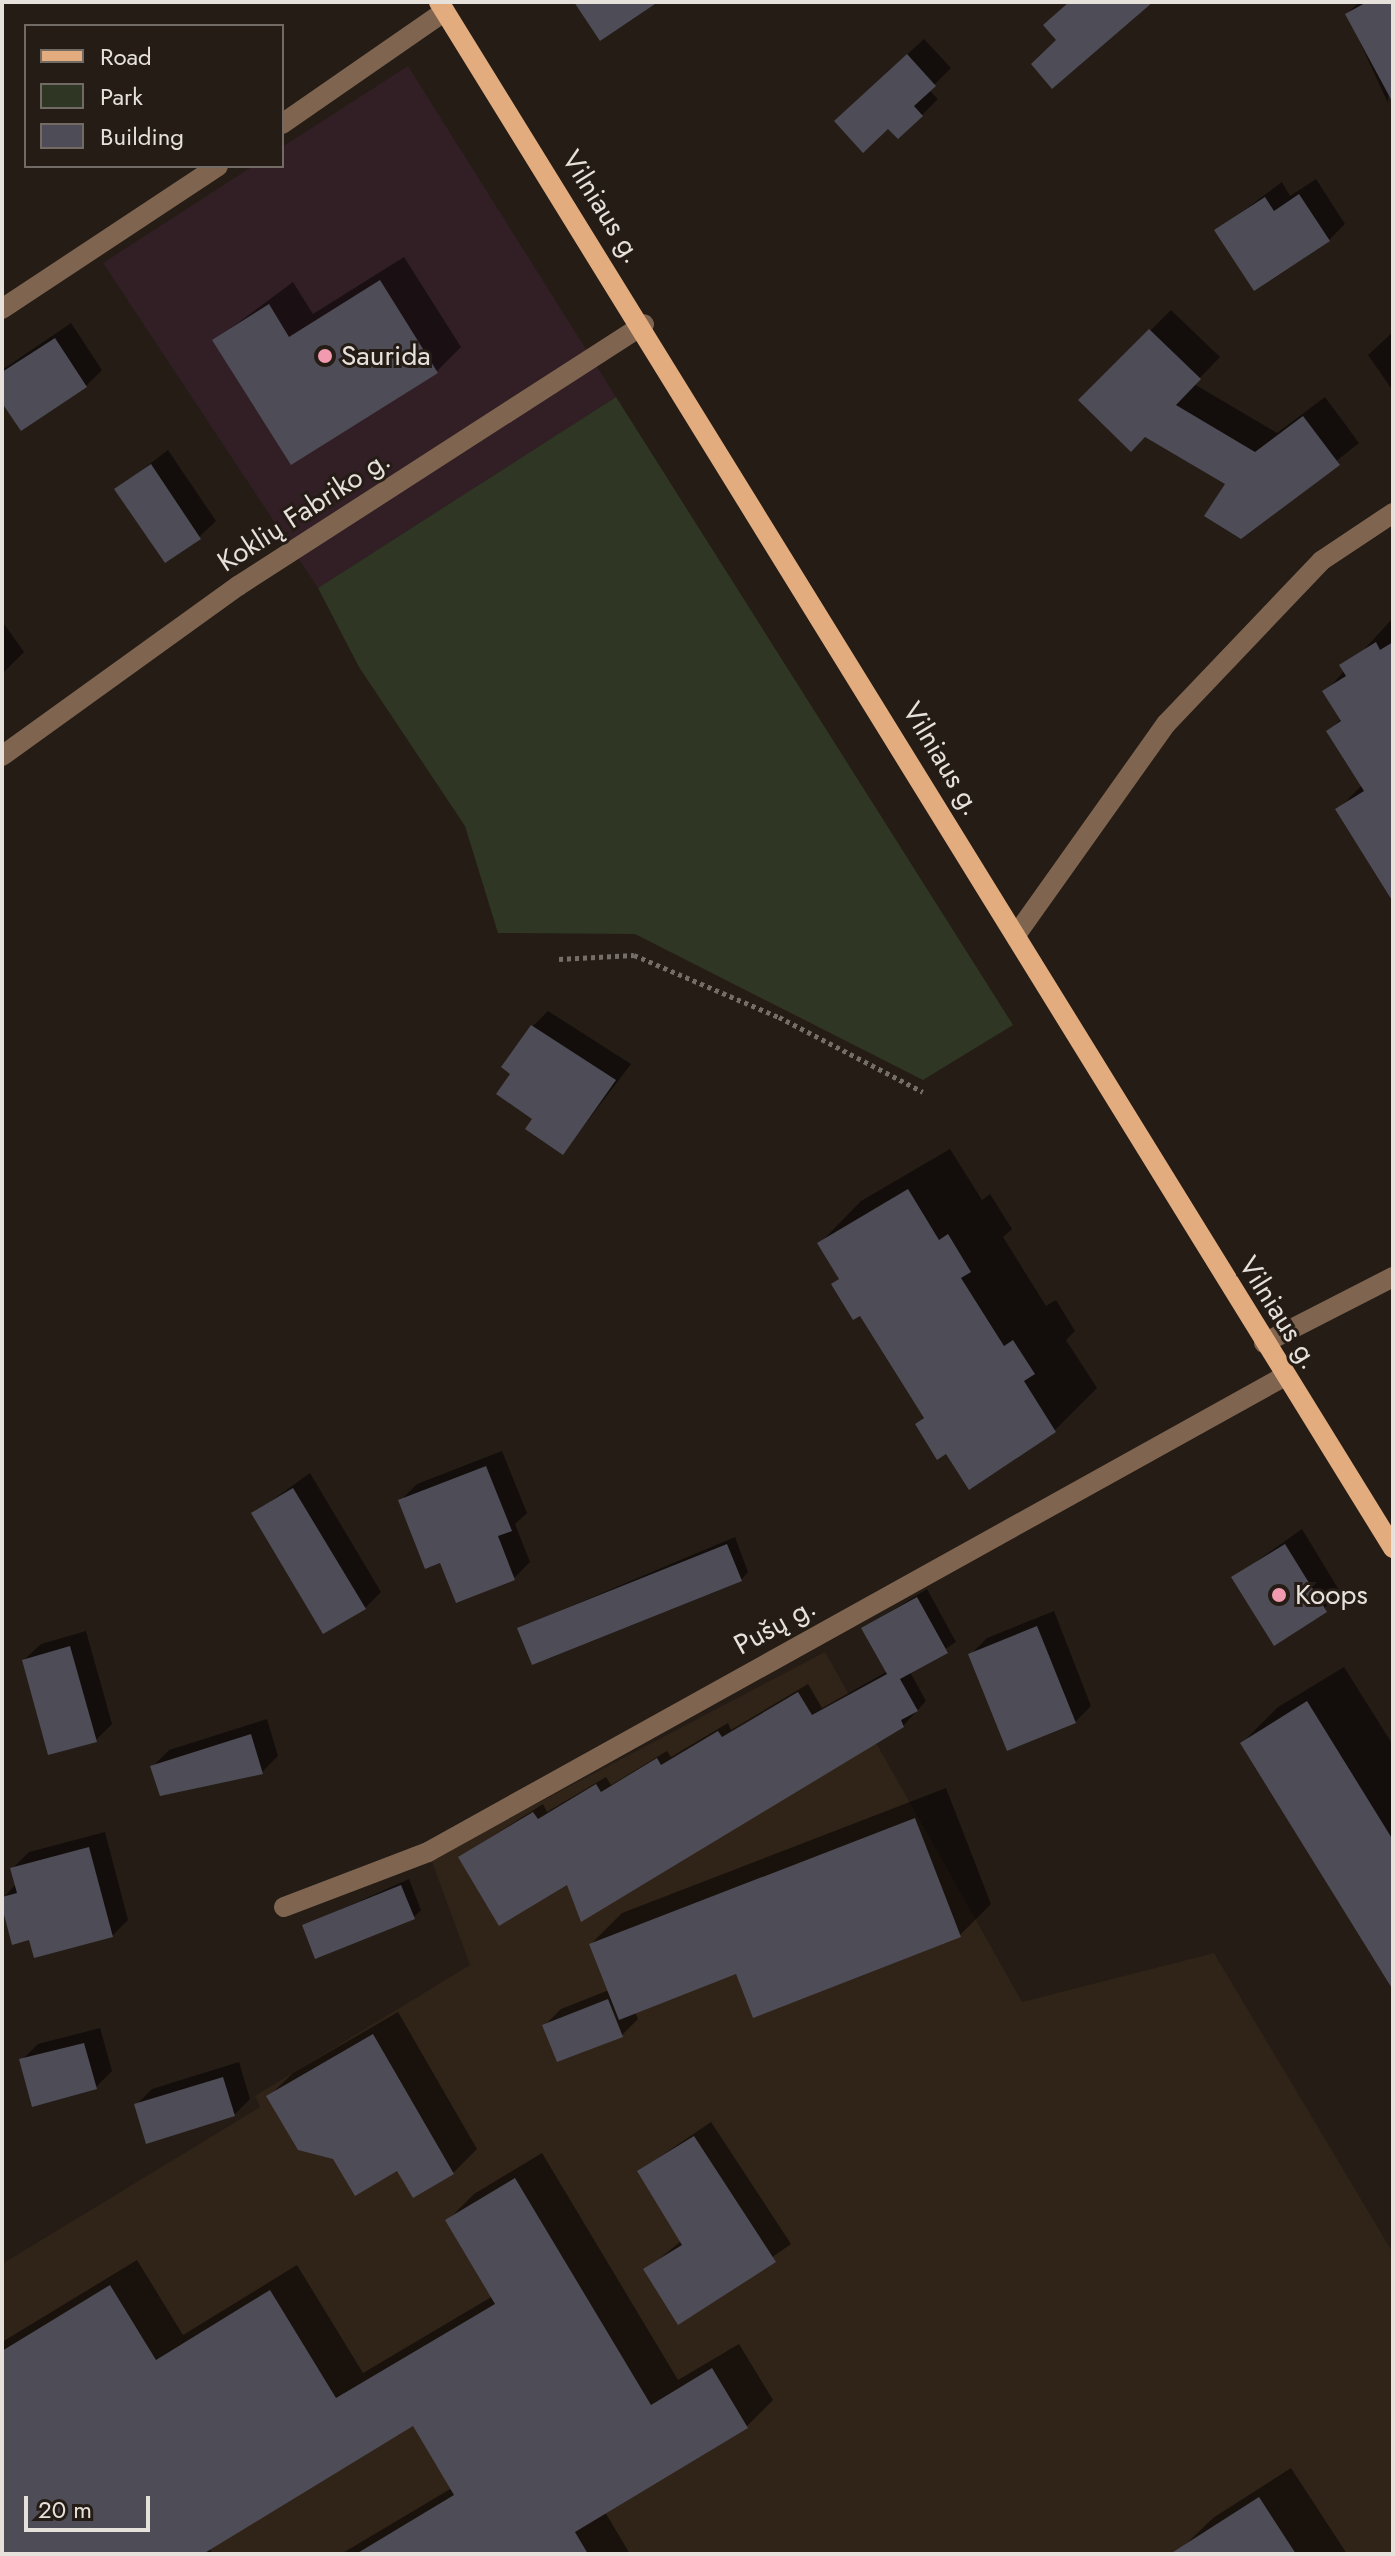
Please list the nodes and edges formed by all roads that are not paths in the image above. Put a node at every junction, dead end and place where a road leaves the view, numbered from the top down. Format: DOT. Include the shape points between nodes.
graph roads {
  1 [pos="442,6"];
  2 [pos="284,123"];
  3 [pos="215,168"];
  4 [pos="2,309"];
  5 [pos="644,324"];
  6 [pos="1393,513"];
  7 [pos="2,756"];
  8 [pos="1016,935"];
  9 [pos="1393,1277"];
  10 [pos="1264,1343"];
  11 [pos="1285,1376"];
  12 [pos="1393,1548"];
  13 [pos="284,1907"];
  1 -- 2 [label="street"];
  1 -- 5 [label="main road, Vilniaus g."];
  3 -- 4 [label="street"];
  5 -- 7 [label="street, Koklių Fabriko g." via="238,586"];
  5 -- 8 [label="main road, Vilniaus g."];
  6 -- 8 [label="street" via="1321,561 1166,724"];
  8 -- 10 [label="main road, Vilniaus g."];
  9 -- 10 [label="street"];
  10 -- 11 [label="main road, Vilniaus g."];
  11 -- 12 [label="main road, Vilniaus g."];
  11 -- 13 [label="street, Pušų g." via="428,1852"];
}
